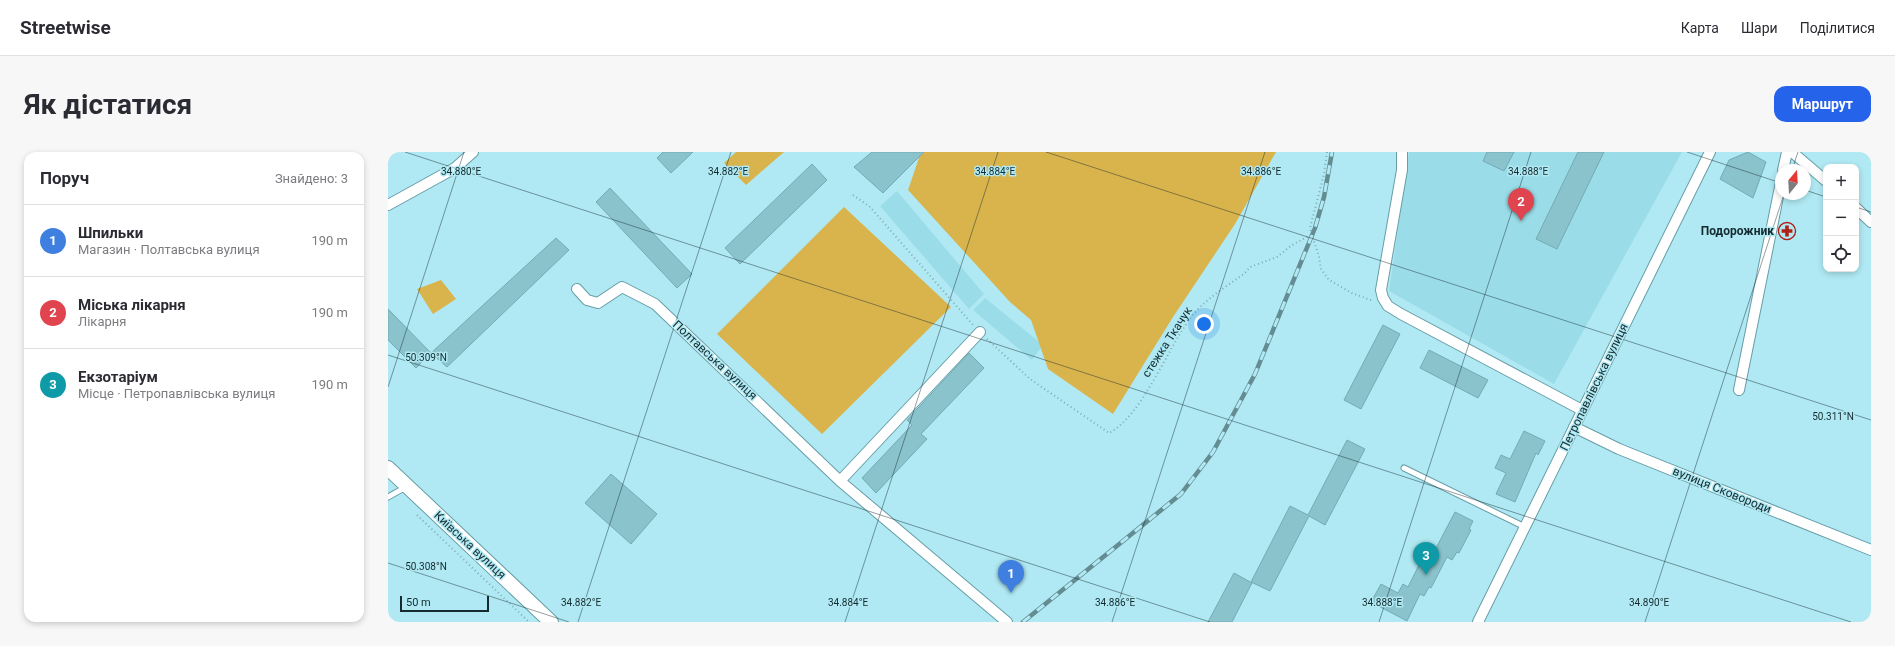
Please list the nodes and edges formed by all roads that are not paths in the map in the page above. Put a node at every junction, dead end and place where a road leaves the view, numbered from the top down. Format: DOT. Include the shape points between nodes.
graph roads {
  1 [pos="473,152"];
  2 [pos="1402,152"];
  3 [pos="1710,152"];
  4 [pos="1787,152"];
  5 [pos="1792,152"];
  6 [pos="1784,164"];
  7 [pos="1823,178"];
  8 [pos="1777,200"];
  9 [pos="388,205"];
  10 [pos="1859,211"];
  11 [pos="1871,222"];
  12 [pos="577,289"];
  13 [pos="980,332"];
  14 [pos="1739,390"];
  15 [pos="1582,410"];
  16 [pos="1574,427"];
  17 [pos="388,468"];
  18 [pos="1404,468"];
  19 [pos="840,481"];
  20 [pos="407,486"];
  21 [pos="388,497"];
  22 [pos="1525,527"];
  23 [pos="1871,550"];
  24 [pos="551,622"];
  25 [pos="1007,622"];
  26 [pos="1478,622"];
  1 -- 9 [label="street" via="455,168"];
  2 -- 15 [label="street" via="1402,170 1381,290 1386,303 1401,314"];
  3 -- 15 [label="street, Петропавлівська вулиця"];
  4 -- 6 [label="street"];
  5 -- 7 [label="street"];
  8 -- 14 [label="street"];
  10 -- 11 [label="street"];
  12 -- 19 [label="street, Полтавська вулиця" via="587,300 598,303 622,287 655,304"];
  13 -- 19 [label="street"];
  15 -- 16 [label="street, Петропавлівська вулиця"];
  16 -- 22 [label="street, Петропавлівська вулиця"];
  16 -- 23 [label="street, вулиця Сковороди" via="1619,449"];
  17 -- 20 [label="main road, Київська вулиця"];
  18 -- 22 [label="lane"];
  19 -- 25 [label="street, Полтавська вулиця"];
  20 -- 21 [label="lane"];
  20 -- 24 [label="main road, Київська вулиця"];
  22 -- 26 [label="street, Петропавлівська вулиця"];
}
